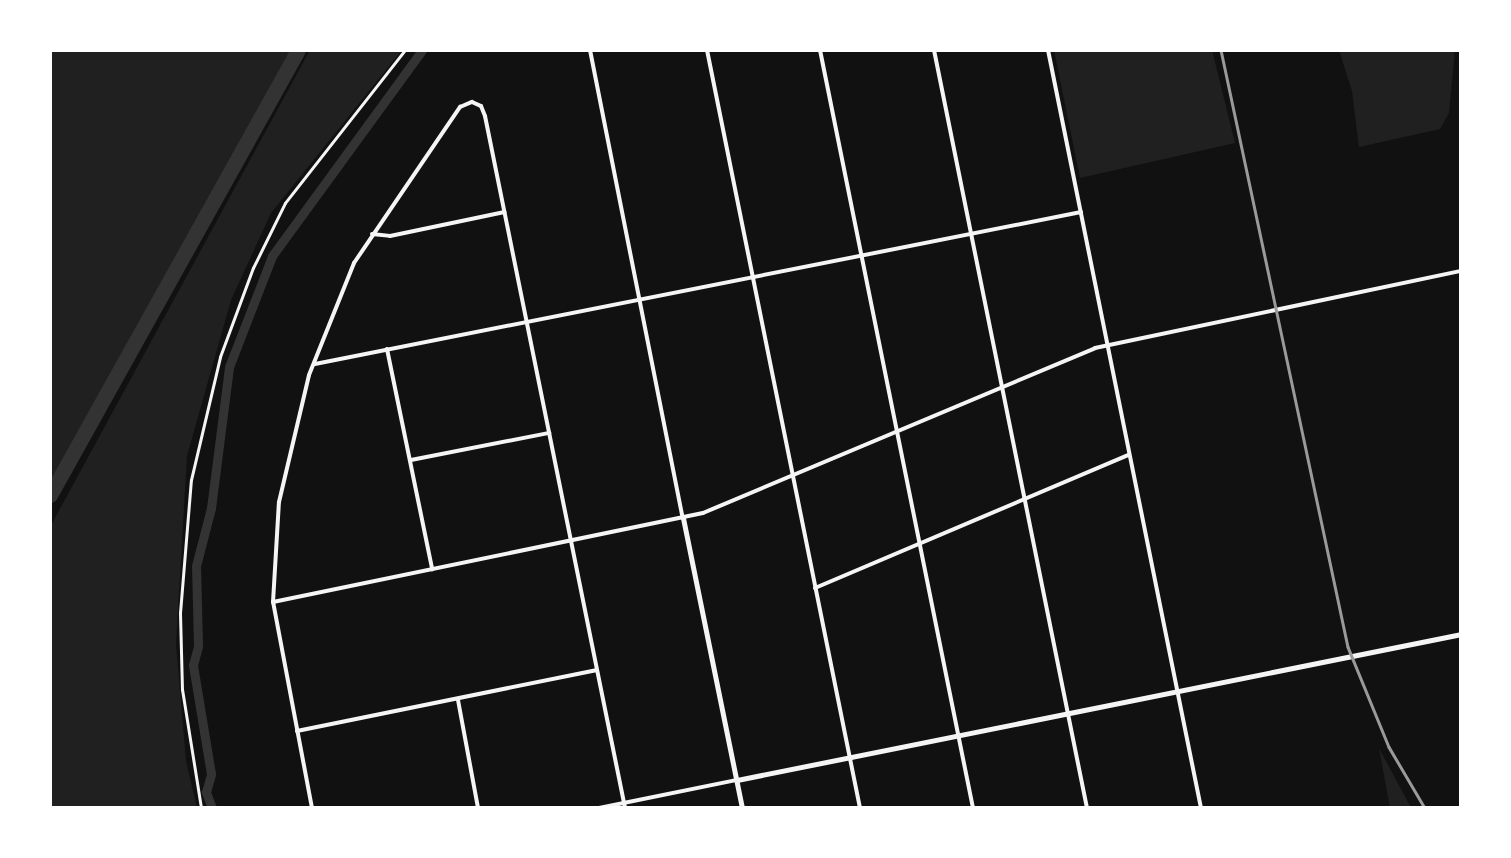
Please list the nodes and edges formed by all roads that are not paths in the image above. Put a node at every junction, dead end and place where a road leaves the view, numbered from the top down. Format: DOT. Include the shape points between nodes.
graph roads {
  1 [pos="590,50"];
  2 [pos="707,50"];
  3 [pos="820,50"];
  4 [pos="934,50"];
  5 [pos="1048,50"];
  6 [pos="504,212"];
  7 [pos="1081,212"];
  8 [pos="372,234"];
  9 [pos="972,234"];
  10 [pos="864,255"];
  11 [pos="1461,270"];
  12 [pos="753,277"];
  13 [pos="639,300"];
  14 [pos="526,322"];
  15 [pos="1108,344"];
  16 [pos="387,350"];
  17 [pos="312,364"];
  18 [pos="1002,386"];
  19 [pos="897,430"];
  20 [pos="549,434"];
  21 [pos="1128,455"];
  22 [pos="410,460"];
  23 [pos="793,476"];
  24 [pos="1025,496"];
  25 [pos="683,518"];
  26 [pos="570,542"];
  27 [pos="920,543"];
  28 [pos="432,569"];
  29 [pos="815,588"];
  30 [pos="273,602"];
  31 [pos="1461,634"];
  32 [pos="596,670"];
  33 [pos="1178,693"];
  34 [pos="457,698"];
  35 [pos="1068,714"];
  36 [pos="297,731"];
  37 [pos="959,736"];
  38 [pos="850,758"];
  39 [pos="737,780"];
  40 [pos="624,805"];
  41 [pos="312,808"];
  42 [pos="478,808"];
  43 [pos="599,808"];
  44 [pos="742,808"];
  45 [pos="860,808"];
  46 [pos="974,808"];
  47 [pos="1087,808"];
  48 [pos="1201,808"];
  1 -- 13 [label="street"];
  2 -- 12 [label="street"];
  3 -- 10 [label="street"];
  4 -- 9 [label="street"];
  5 -- 7 [label="street"];
  6 -- 8 [label="street"];
  6 -- 8 [label="street" via="486,116 476,102 460,107"];
  6 -- 14 [label="street"];
  7 -- 9 [label="street"];
  7 -- 15 [label="street"];
  8 -- 17 [label="street"];
  9 -- 10 [label="street"];
  9 -- 18 [label="street"];
  10 -- 12 [label="street"];
  10 -- 19 [label="street"];
  11 -- 15 [label="street"];
  12 -- 13 [label="street"];
  12 -- 23 [label="street"];
  13 -- 14 [label="street"];
  13 -- 25 [label="street"];
  14 -- 16 [label="street"];
  14 -- 20 [label="street"];
  15 -- 18 [label="street"];
  15 -- 21 [label="street"];
  16 -- 17 [label="street"];
  16 -- 22 [label="street"];
  17 -- 30 [label="street" via="279,502"];
  18 -- 19 [label="street"];
  18 -- 24 [label="street"];
  19 -- 23 [label="street"];
  19 -- 27 [label="street"];
  20 -- 22 [label="street"];
  20 -- 26 [label="street"];
  21 -- 24 [label="street"];
  21 -- 33 [label="street"];
  22 -- 28 [label="street"];
  23 -- 25 [label="street"];
  23 -- 29 [label="street"];
  24 -- 27 [label="street"];
  24 -- 35 [label="street"];
  25 -- 26 [label="street"];
  25 -- 39 [label="street"];
  26 -- 28 [label="street"];
  26 -- 32 [label="street"];
  27 -- 29 [label="street"];
  27 -- 37 [label="street"];
  28 -- 30 [label="street"];
  29 -- 38 [label="street"];
  30 -- 36 [label="street"];
  31 -- 33 [label="street"];
  32 -- 34 [label="street"];
  32 -- 40 [label="street"];
  33 -- 35 [label="street"];
  33 -- 48 [label="street"];
  34 -- 36 [label="street"];
  34 -- 42 [label="street"];
  35 -- 37 [label="street"];
  35 -- 47 [label="street"];
  36 -- 41 [label="street"];
  37 -- 38 [label="street"];
  37 -- 46 [label="street"];
  38 -- 39 [label="street"];
  38 -- 45 [label="street"];
  39 -- 40 [label="street"];
  39 -- 44 [label="street"];
  40 -- 43 [label="street"];
}
